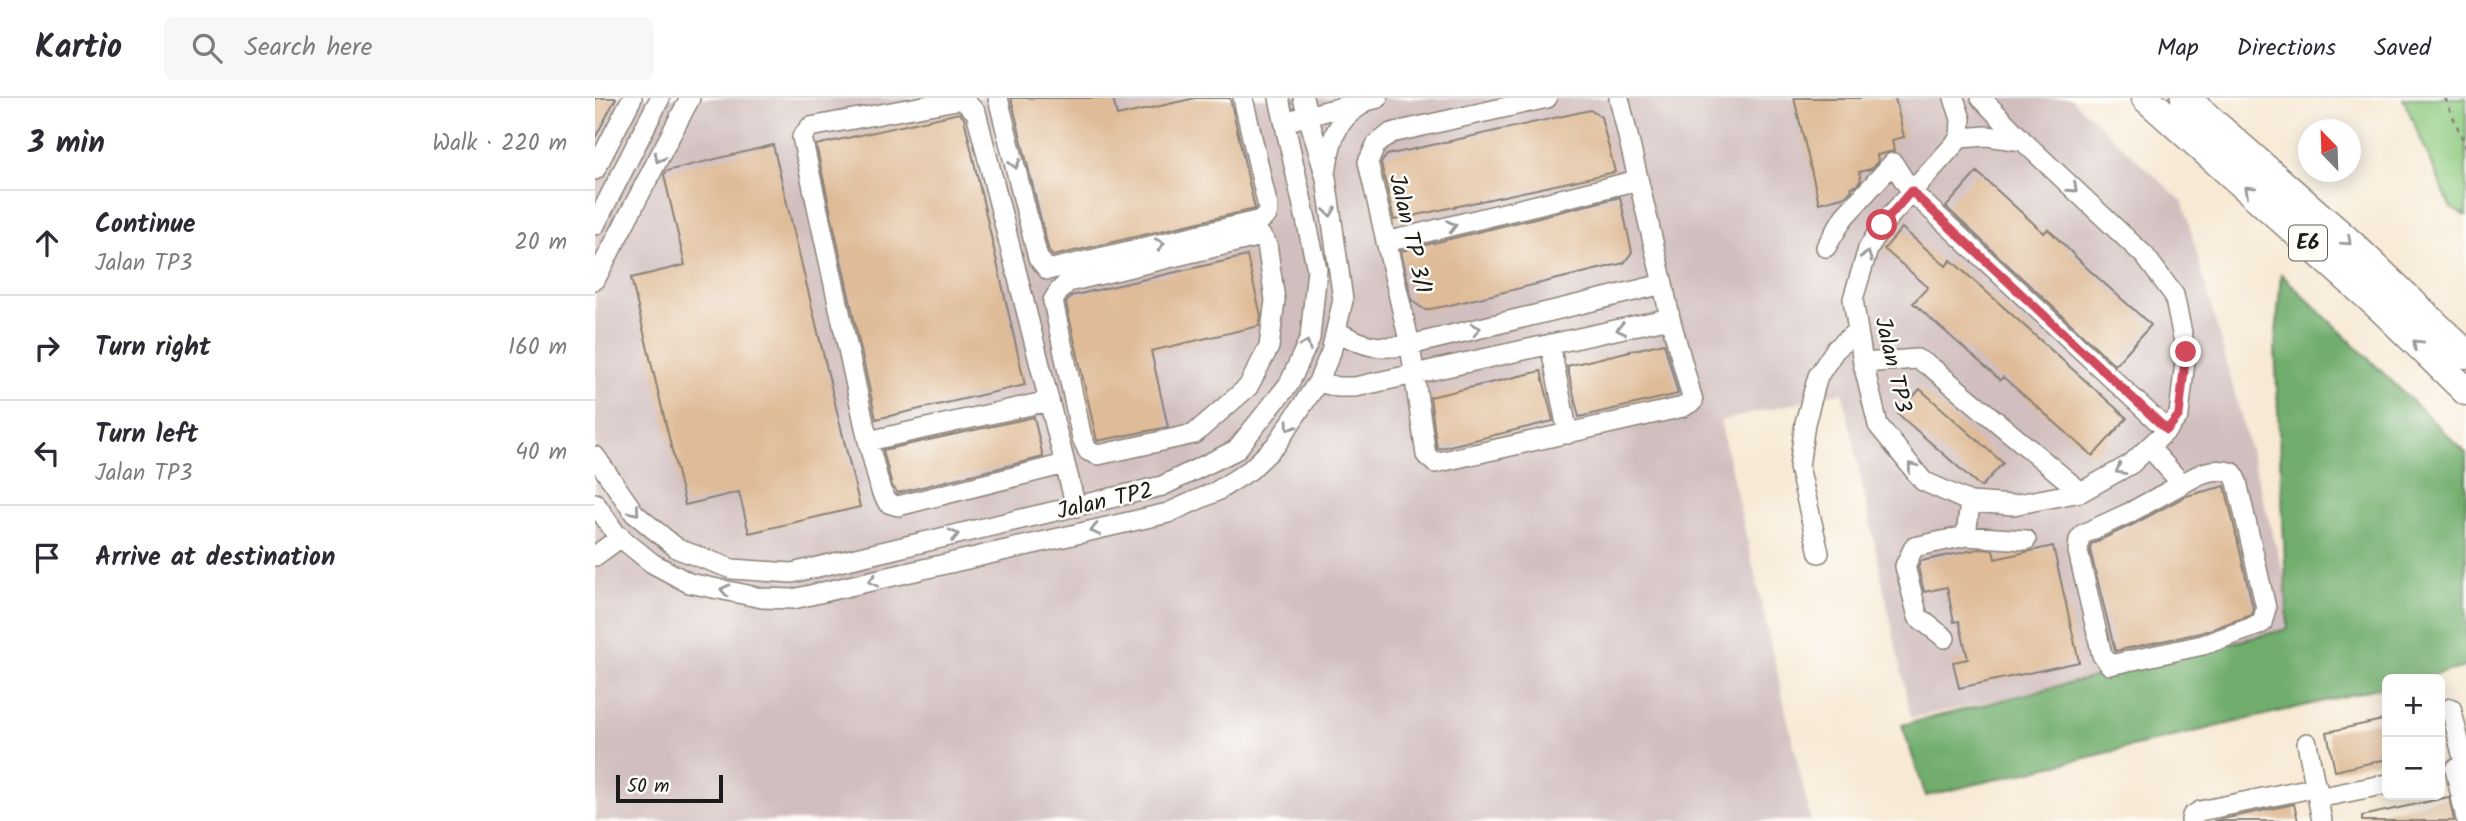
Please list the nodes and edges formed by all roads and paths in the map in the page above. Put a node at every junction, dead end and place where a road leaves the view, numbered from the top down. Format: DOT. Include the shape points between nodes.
graph roads {
  1 [pos="632,98"];
  2 [pos="660,98"];
  3 [pos="690,98"];
  4 [pos="998,98"];
  5 [pos="1243,98"];
  6 [pos="1333,98"];
  7 [pos="1547,98"];
  8 [pos="1619,98"];
  9 [pos="1954,98"];
  10 [pos="1981,98"];
  11 [pos="2146,98"];
  12 [pos="2185,98"];
  13 [pos="2445,98"];
  14 [pos="1374,99"];
  15 [pos="1305,106"];
  16 [pos="1281,109"];
  17 [pos="1960,138"];
  18 [pos="2023,141"];
  19 [pos="2466,147"];
  20 [pos="595,170"];
  21 [pos="1326,178"];
  22 [pos="1638,180"];
  23 [pos="1911,191"];
  24 [pos="595,225"];
  25 [pos="1386,242"];
  26 [pos="1826,247"];
  27 [pos="595,280"];
  28 [pos="1663,285"];
  29 [pos="1670,318"];
  30 [pos="1858,330"];
  31 [pos="1336,331"];
  32 [pos="1550,344"];
  33 [pos="1410,345"];
  34 [pos="2466,354"];
  35 [pos="1863,363"];
  36 [pos="1413,373"];
  37 [pos="1318,382"];
  38 [pos="2466,391"];
  39 [pos="1049,401"];
  40 [pos="2167,430"];
  41 [pos="1194,434"];
  42 [pos="1568,434"];
  43 [pos="867,441"];
  44 [pos="2149,447"];
  45 [pos="595,456"];
  46 [pos="1210,463"];
  47 [pos="1065,464"];
  48 [pos="2182,484"];
  49 [pos="2081,492"];
  50 [pos="1970,502"];
  51 [pos="595,503"];
  52 [pos="1076,507"];
  53 [pos="1966,536"];
  54 [pos="621,537"];
  55 [pos="2026,540"];
  56 [pos="1819,553"];
  57 [pos="595,556"];
  58 [pos="1945,638"];
  59 [pos="2451,708"];
  60 [pos="2307,743"];
  61 [pos="2456,769"];
  62 [pos="2382,785"];
  63 [pos="2317,793"];
  64 [pos="2466,819"];
  65 [pos="2190,821"];
  66 [pos="2322,821"];
  1 -- 20 [label="street"];
  2 -- 24 [label="street"];
  3 -- 27 [label="street, one-way"];
  4 -- 5 [label="street, one-way" via="1038,258 1048,270 1267,215"];
  6 -- 15 [label="street"];
  7 -- 25 [label="street, Jalan TP 3/1" via="1391,133 1376,145 1368,162"];
  8 -- 22 [label="street"];
  9 -- 17 [label="street" via="1961,119"];
  10 -- 18 [label="street, Jalan TP3"];
  38 -- 11 [label="highway, E6, one-way" via="2381,308"];
  12 -- 34 [label="highway, E6, one-way" via="2351,244"];
  13 -- 19 [label="path"];
  14 -- 15 [label="street"];
  14 -- 21 [label="street" via="1351,111 1338,126 1330,144"];
  15 -- 16 [label="street"];
  15 -- 21 [label="street, Jalan TP2"];
  46 -- 16 [label="street, Jalan TP2, one-way" via="1236,450 1289,384 1310,338 1317,269"];
  17 -- 18 [label="street" via="1987,135"];
  17 -- 23 [label="street, Jalan TP3"];
  18 -- 40 [label="street, Jalan TP3, one-way" via="2145,256 2174,295 2186,352 2179,415"];
  21 -- 31 [label="street, Jalan TP2, one-way" via="1343,300"];
  25 -- 22 [label="street, one-way"];
  22 -- 28 [label="street"];
  23 -- 26 [label="street" via="1893,163 1844,217"];
  30 -- 23 [label="street, Jalan TP3, one-way" via="1853,299 1868,249"];
  23 -- 40 [label="street"];
  25 -- 33 [label="street, Jalan TP 3/1"];
  28 -- 29 [label="street"];
  33 -- 28 [label="street, one-way"];
  29 -- 32 [label="street, one-way"];
  29 -- 42 [label="street" via="1693,401"];
  30 -- 35 [label="street, Jalan TP3"];
  30 -- 56 [label="street" via="1835,350 1818,376 1805,423 1799,467"];
  31 -- 33 [label="street" via="1371,348"];
  31 -- 37 [label="street, Jalan TP2"];
  32 -- 36 [label="street"];
  32 -- 42 [label="street"];
  33 -- 36 [label="street, Jalan TP 3/1"];
  35 -- 49 [label="street" via="1917,359 1931,367"];
  50 -- 35 [label="street, Jalan TP3, one-way" via="1923,481 1878,425"];
  36 -- 37 [label="street" via="1355,387"];
  36 -- 42 [label="street, Jalan TP 3/1" via="1423,447 1435,463"];
  37 -- 54 [label="street, Jalan TP2, one-way" via="1276,445 1251,470 1168,513 793,599 762,598 689,583 652,563"];
  39 -- 43 [label="street"];
  39 -- 43 [label="street" via="976,112 963,99 810,127 802,137"];
  39 -- 47 [label="street"];
  40 -- 44 [label="street, Jalan TP3"];
  41 -- 41 [label="street" via="1248,387 1269,347 1275,300 1267,244 1261,236 1068,282 1053,301 1088,451 1098,455"];
  41 -- 46 [label="street"];
  43 -- 47 [label="street" via="881,491 888,503 898,506"];
  44 -- 48 [label="street"];
  44 -- 49 [label="street, Jalan TP3, one-way" via="2131,464"];
  45 -- 52 [label="street, Jalan TP2, one-way" via="635,514 677,549 732,569 792,573"];
  46 -- 52 [label="street, Jalan TP2" via="1162,486"];
  47 -- 52 [label="street"];
  48 -- 48 [label="street" via="2205,471 2232,473 2262,582 2265,616 2256,626 2203,645 2110,665 2102,655 2096,631 2079,540"];
  49 -- 50 [label="street, Jalan TP3" via="2013,505"];
  50 -- 53 [label="street"];
  51 -- 54 [label="street, Jalan TP2"];
  53 -- 55 [label="street"];
  53 -- 58 [label="street" via="1914,547 1905,566 1918,617"];
  54 -- 57 [label="street"];
  59 -- 61 [label="street"];
  60 -- 63 [label="street"];
  61 -- 64 [label="street"];
  62 -- 63 [label="street"];
  63 -- 65 [label="street" via="2200,811"];
  63 -- 66 [label="street"];
}
